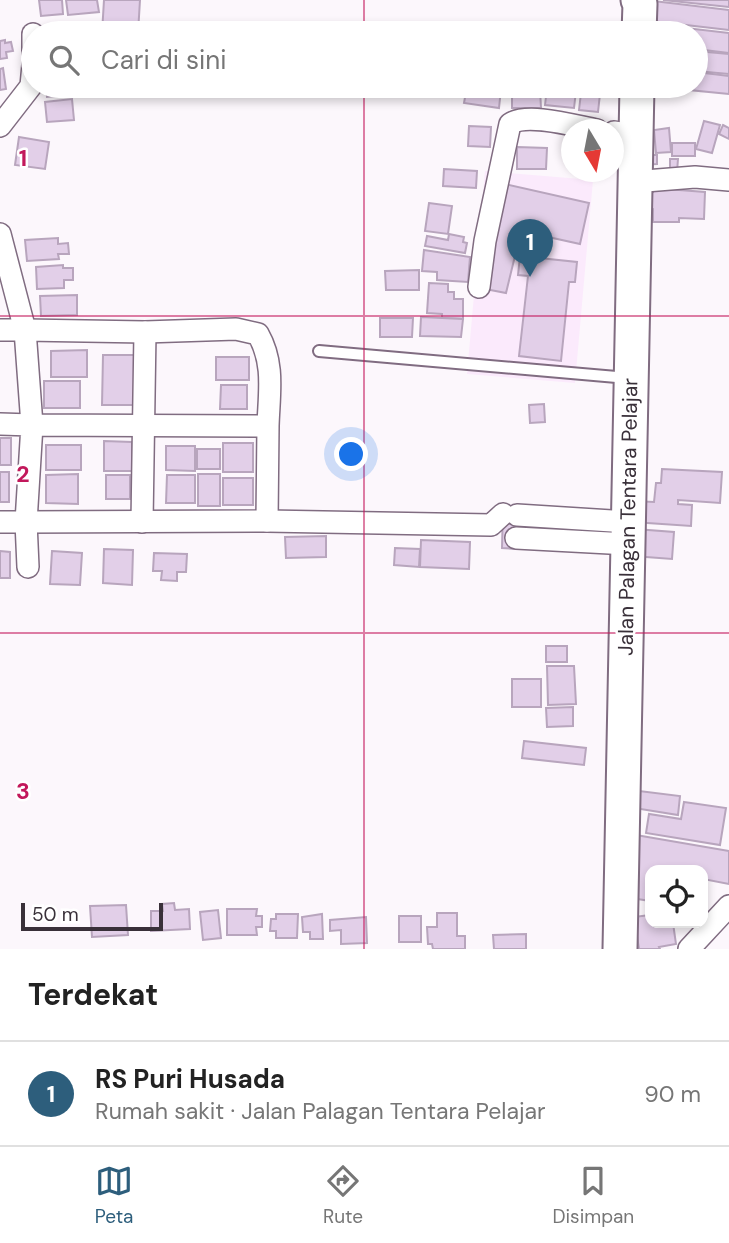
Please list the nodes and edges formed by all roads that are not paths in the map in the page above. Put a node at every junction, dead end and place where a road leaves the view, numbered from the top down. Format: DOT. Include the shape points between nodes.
graph roads {
  1 [pos="638,0"];
  2 [pos="639,21"];
  3 [pos="21,98"];
  4 [pos="634,98"];
  5 [pos="561,124"];
  6 [pos="0,126"];
  7 [pos="624,134"];
  8 [pos="729,180"];
  9 [pos="634,182"];
  10 [pos="0,234"];
  11 [pos="479,287"];
  12 [pos="0,330"];
  13 [pos="25,330"];
  14 [pos="145,332"];
  15 [pos="319,351"];
  16 [pos="630,378"];
  17 [pos="0,424"];
  18 [pos="32,425"];
  19 [pos="142,426"];
  20 [pos="268,426"];
  21 [pos="267,521"];
  22 [pos="0,522"];
  23 [pos="26,522"];
  24 [pos="142,522"];
  25 [pos="628,533"];
  26 [pos="28,567"];
  27 [pos="729,906"];
  28 [pos="620,949"];
  29 [pos="690,949"];
  1 -- 2 [label="main road"];
  3 -- 6 [label="street"];
  4 -- 7 [label="main road, Jalan Palagan Tentara Pelajar"];
  5 -- 11 [label="street" via="518,119 510,124"];
  7 -- 9 [label="main road, Jalan Palagan Tentara Pelajar"];
  8 -- 9 [label="street" via="695,177"];
  9 -- 16 [label="main road, Jalan Palagan Tentara Pelajar"];
  10 -- 13 [label="street"];
  12 -- 13 [label="street"];
  13 -- 14 [label="street"];
  13 -- 18 [label="street"];
  14 -- 19 [label="street"];
  14 -- 20 [label="street" via="236,329 258,334 270,370"];
  15 -- 16 [label="lane"];
  16 -- 25 [label="main road, Jalan Palagan Tentara Pelajar"];
  17 -- 18 [label="street"];
  18 -- 19 [label="street"];
  18 -- 23 [label="street"];
  19 -- 20 [label="street"];
  19 -- 24 [label="street"];
  20 -- 21 [label="street"];
  21 -- 24 [label="street"];
  21 -- 25 [label="street"];
  22 -- 23 [label="street"];
  23 -- 24 [label="street"];
  23 -- 26 [label="street"];
  25 -- 28 [label="main road, Jalan Palagan Tentara Pelajar"];
  27 -- 29 [label="street"];
}
